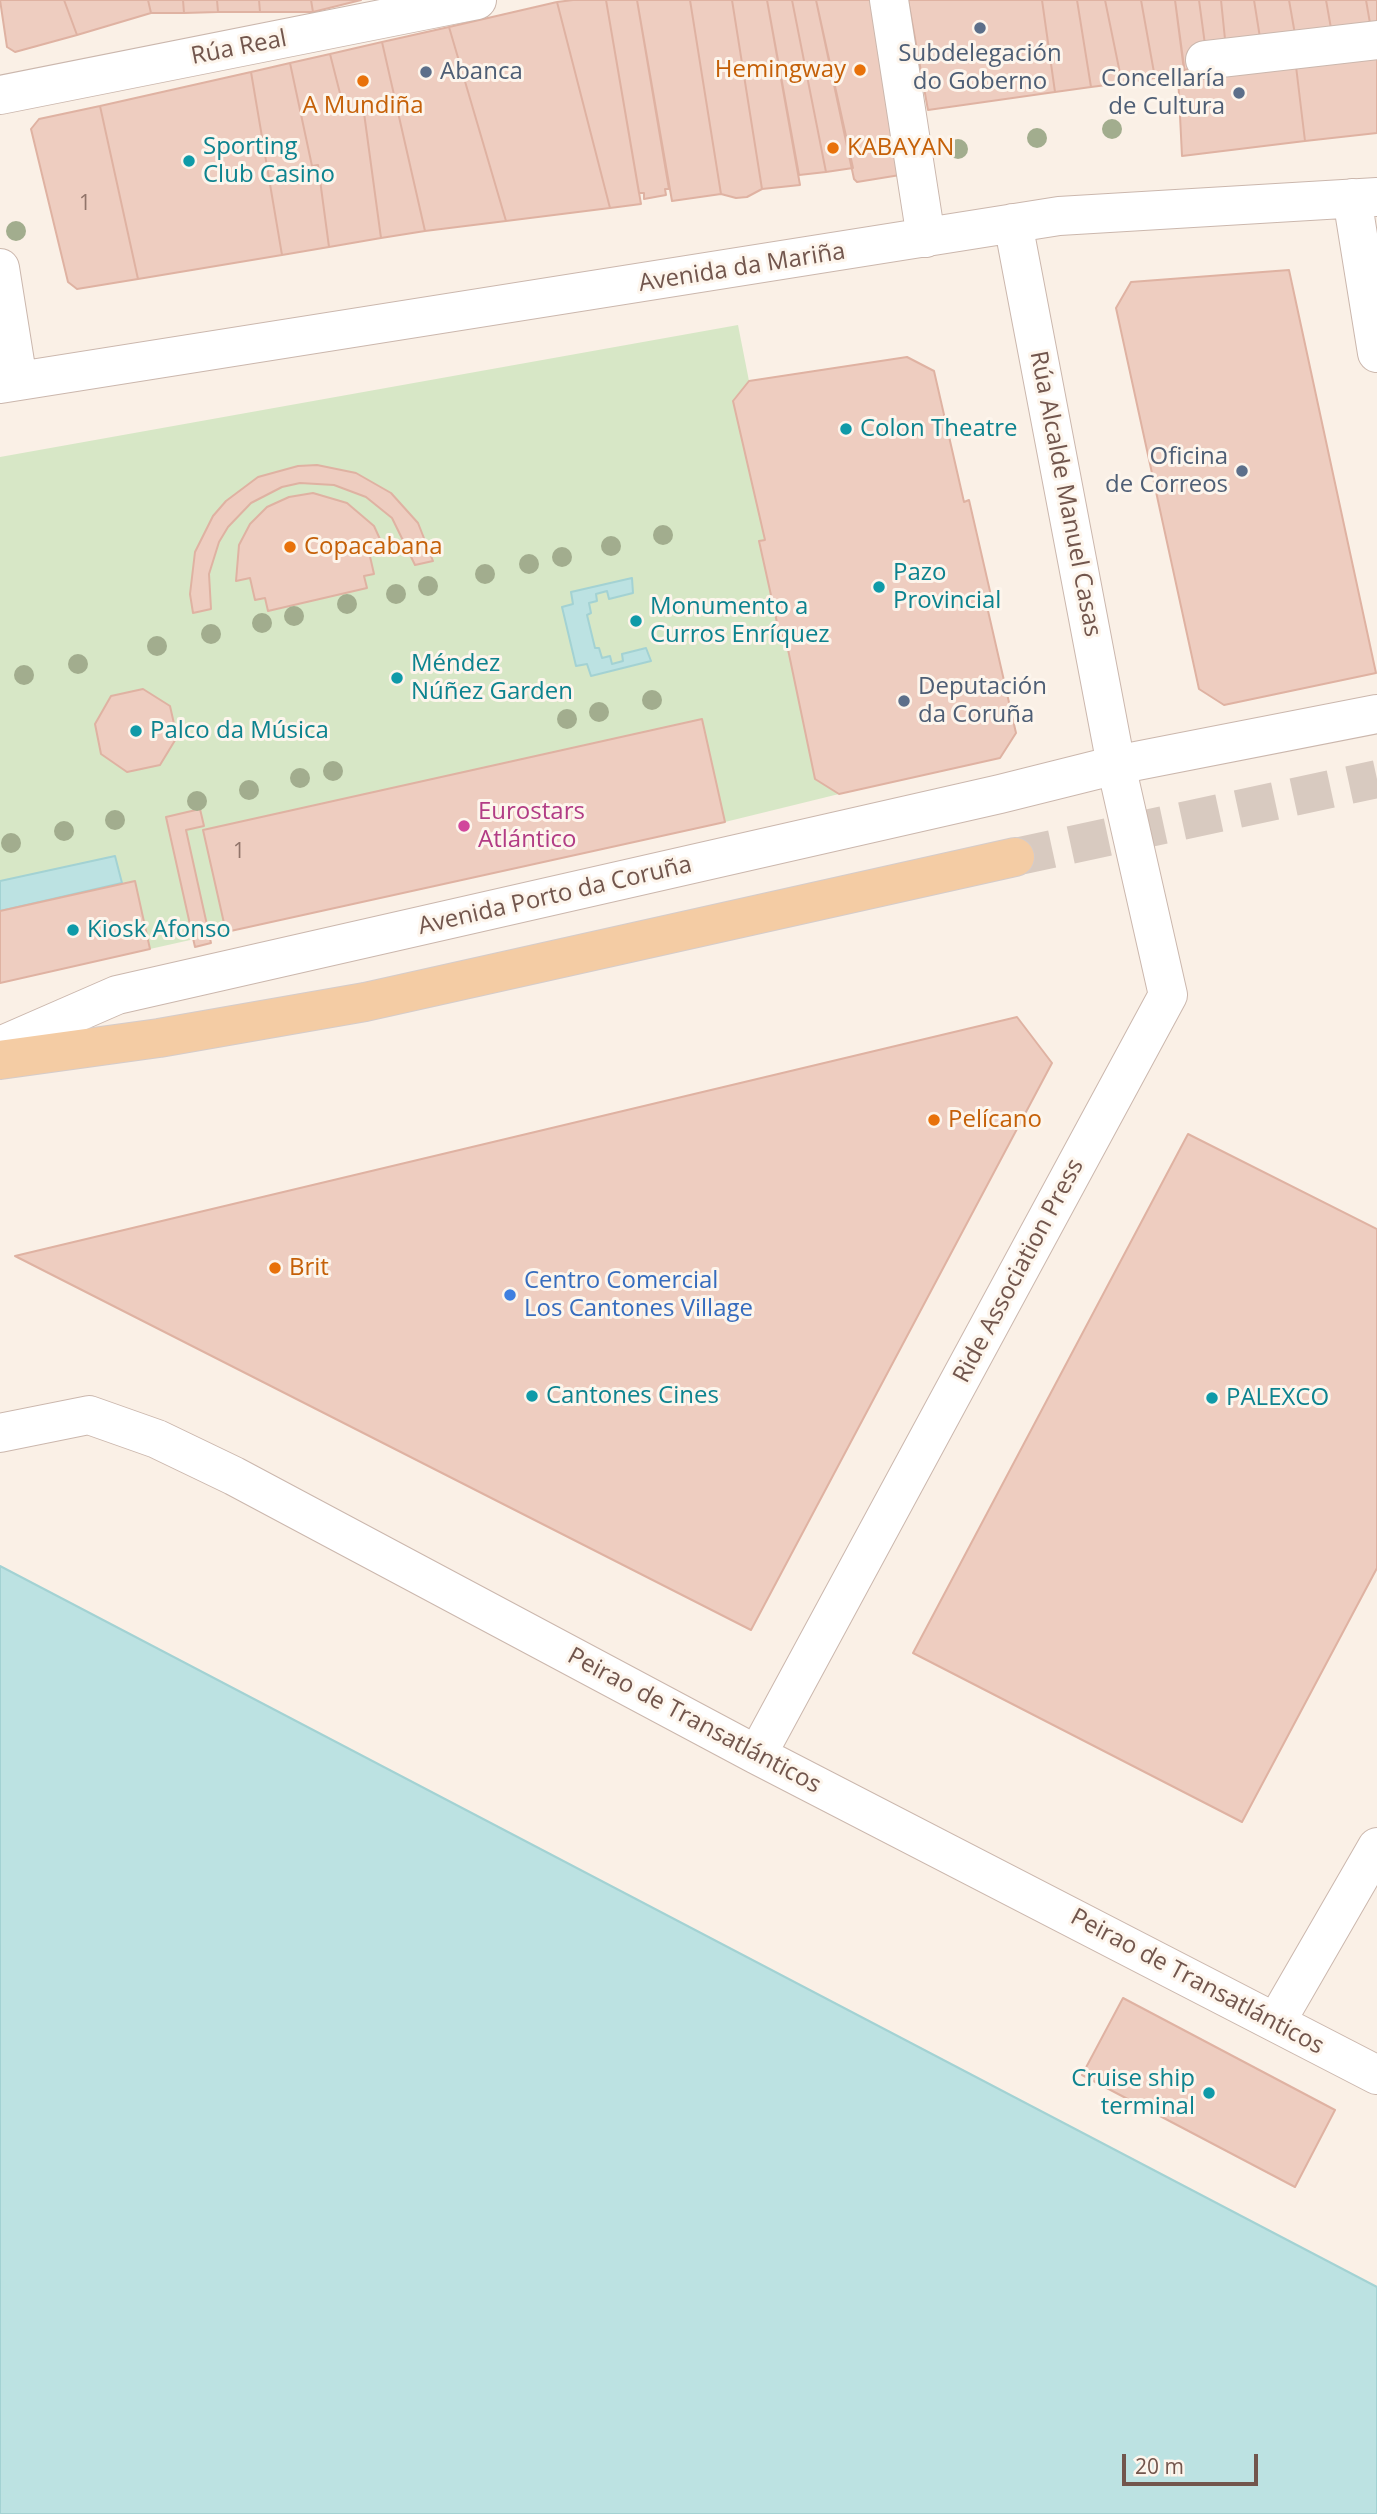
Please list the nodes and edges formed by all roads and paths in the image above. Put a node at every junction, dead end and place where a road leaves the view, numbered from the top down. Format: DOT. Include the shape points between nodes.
graph roads {
  1 [pos="477,0"];
  2 [pos="889,0"];
  3 [pos="1377,40"];
  4 [pos="1205,60"];
  5 [pos="0,95"];
  6 [pos="1364,197"];
  7 [pos="1013,223"];
  8 [pos="926,238"];
  9 [pos="0,268"];
  10 [pos="1377,353"];
  11 [pos="9,383"];
  12 [pos="1377,714"];
  13 [pos="1116,765"];
  14 [pos="1015,857"];
  15 [pos="0,1046"];
  16 [pos="0,1060"];
  17 [pos="0,1433"];
  18 [pos="757,1755"];
  19 [pos="1377,1847"];
  20 [pos="1276,2022"];
  21 [pos="1377,2075"];
  1 -- 5 [label="street, Rúa Real"];
  2 -- 8 [label="street"];
  3 -- 4 [label="street"];
  6 -- 7 [label="street, Avenida da Mariña" via="1059,216"];
  6 -- 10 [label="street"];
  7 -- 8 [label="street, Avenida da Mariña"];
  7 -- 13 [label="street, Rúa Alcalde Manuel Casas"];
  8 -- 11 [label="street, Avenida da Mariña"];
  9 -- 11 [label="street"];
  12 -- 13 [label="street, Avenida Porto da Coruña"];
  13 -- 15 [label="street, Avenida Porto da Coruña" via="117,995"];
  13 -- 18 [label="street, Ride Association Press" via="1168,995"];
  14 -- 16 [label="main road" via="365,1002"];
  17 -- 18 [label="street, Peirao de Transatlánticos" via="89,1415 157,1439"];
  18 -- 20 [label="street, Peirao de Transatlánticos"];
  19 -- 20 [label="street"];
  20 -- 21 [label="street, Peirao de Transatlánticos"];
}
